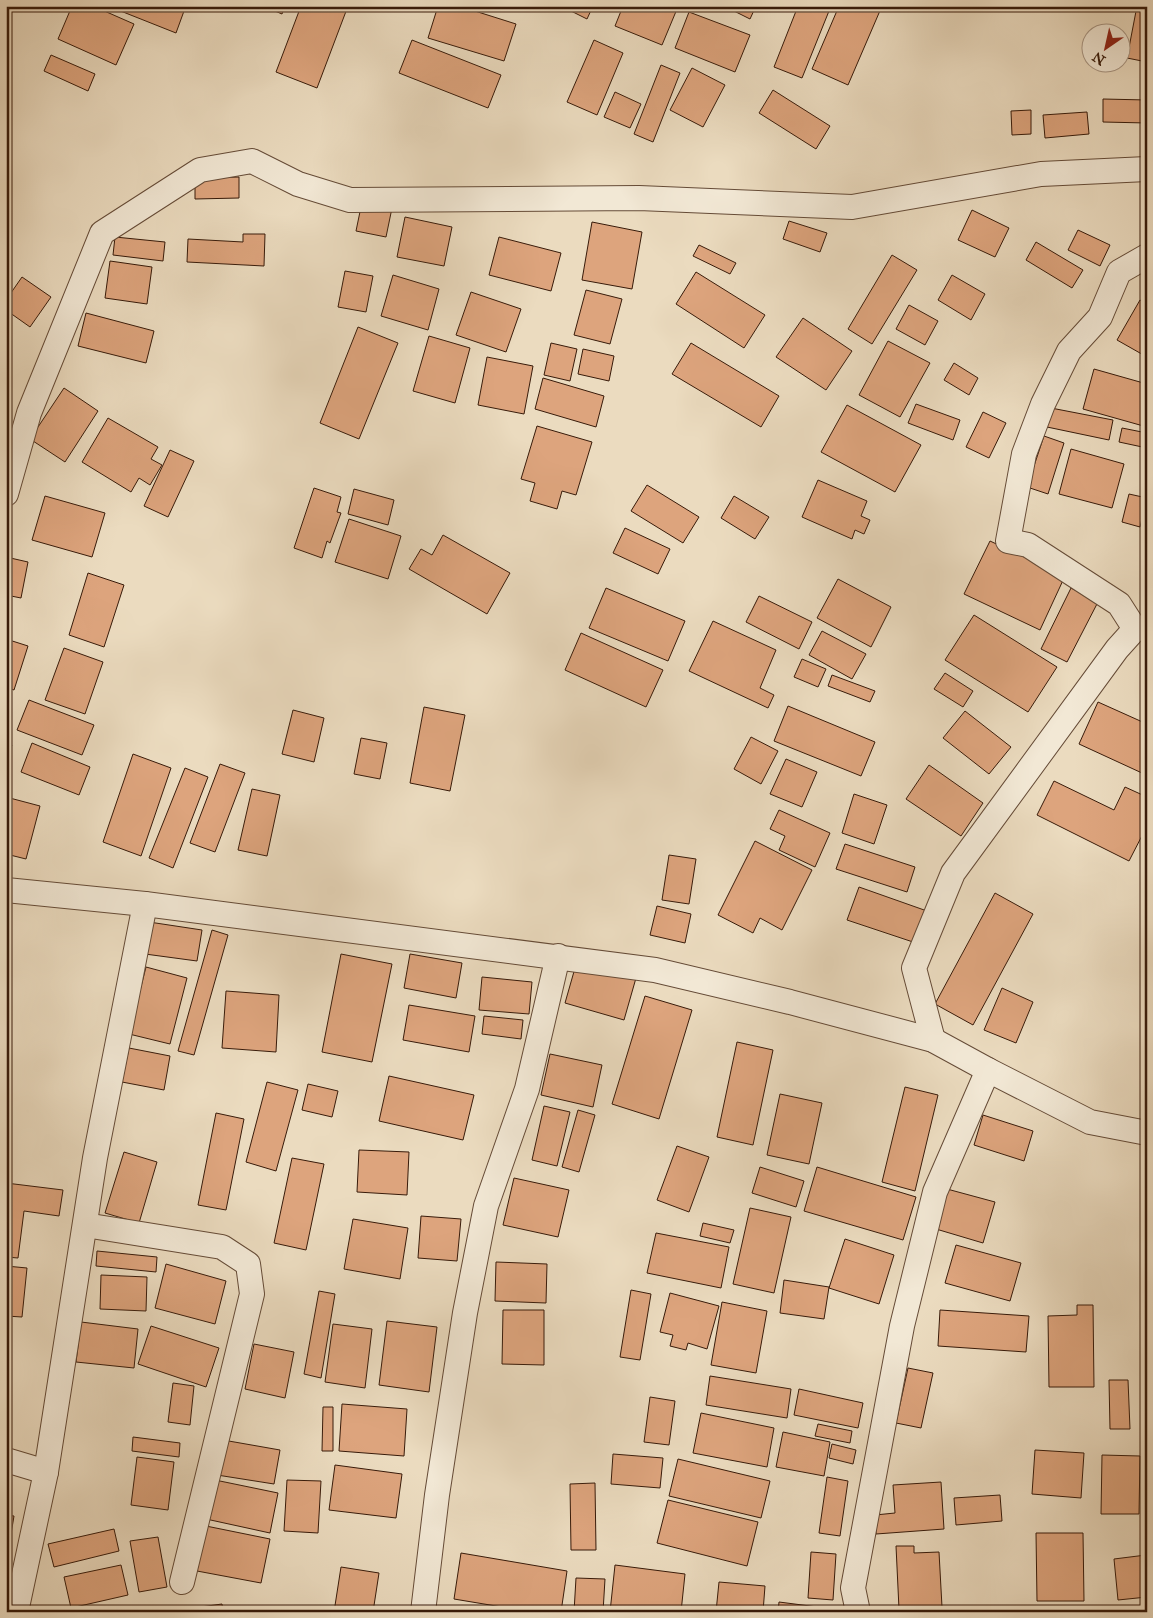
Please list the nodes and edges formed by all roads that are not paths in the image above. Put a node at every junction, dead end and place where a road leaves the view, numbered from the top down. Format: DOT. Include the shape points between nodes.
graph roads {
  1 [pos="1147,168"];
  2 [pos="1147,256"];
  3 [pos="6,494"];
  4 [pos="6,890"];
  5 [pos="145,904"];
  6 [pos="558,956"];
  7 [pos="933,1040"];
  8 [pos="988,1070"];
  9 [pos="1147,1133"];
  10 [pos="85,1225"];
  11 [pos="6,1460"];
  12 [pos="46,1472"];
  13 [pos="182,1582"];
  14 [pos="16,1612"];
  15 [pos="423,1612"];
  16 [pos="858,1612"];
  1 -- 3 [label="street" via="1041,174 852,207 639,198 350,200 298,184 252,161 200,170 102,233 29,413"];
  2 -- 7 [label="street" via="1119,272 1100,317 1069,351 1043,404 1024,454 1008,541 1028,544 1119,604 1135,629 953,873 914,968"];
  4 -- 5 [label="street"];
  5 -- 6 [label="street"];
  5 -- 10 [label="street"];
  6 -- 7 [label="street" via="655,970"];
  6 -- 15 [label="street" via="527,1090 486,1206 465,1313"];
  7 -- 8 [label="street"];
  8 -- 9 [label="street" via="1090,1122"];
  8 -- 16 [label="street" via="935,1192 902,1326 853,1588"];
  10 -- 12 [label="street"];
  10 -- 13 [label="street" via="222,1248 248,1264 252,1294"];
  11 -- 12 [label="street"];
  12 -- 14 [label="street"];
}
